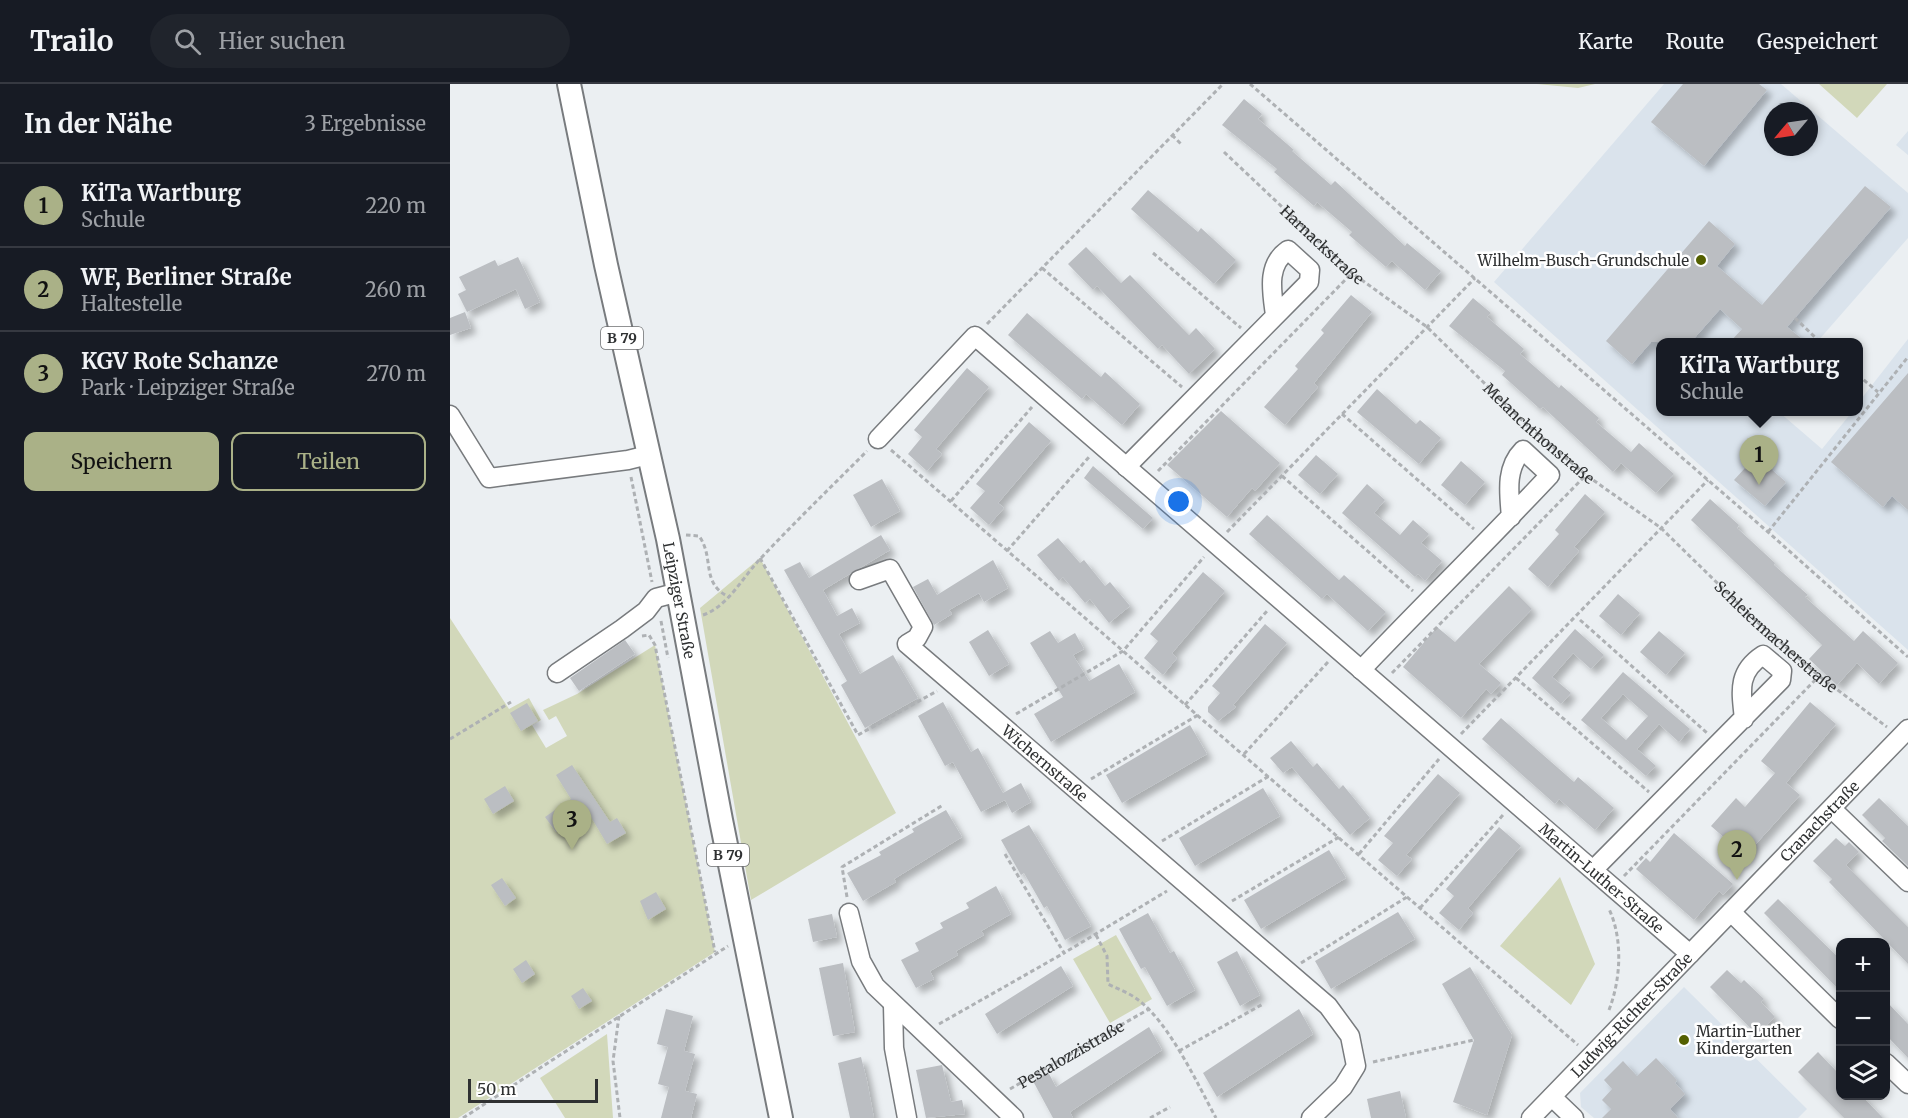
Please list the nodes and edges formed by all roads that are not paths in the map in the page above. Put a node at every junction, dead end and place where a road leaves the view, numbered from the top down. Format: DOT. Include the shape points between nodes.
graph roads {
  1 [pos="569,84"];
  2 [pos="1275,315"];
  3 [pos="450,415"];
  4 [pos="878,439"];
  5 [pos="648,455"];
  6 [pos="1126,467"];
  7 [pos="1511,517"];
  8 [pos="859,580"];
  9 [pos="679,592"];
  10 [pos="1361,670"];
  11 [pos="557,673"];
  12 [pos="1744,719"];
  13 [pos="1904,734"];
  14 [pos="1833,810"];
  15 [pos="1594,869"];
  16 [pos="1908,882"];
  17 [pos="1731,912"];
  18 [pos="849,914"];
  19 [pos="1690,954"];
  20 [pos="892,1005"];
  21 [pos="1836,1016"];
  22 [pos="1890,1066"];
  23 [pos="1907,1081"];
  24 [pos="1552,1097"];
  25 [pos="781,1118"];
  26 [pos="907,1118"];
  27 [pos="1014,1118"];
  28 [pos="1311,1118"];
  29 [pos="1531,1118"];
  30 [pos="1574,1118"];
  1 -- 5 [label="main road, Leipziger Straße / B 79"];
  2 -- 6 [label="street"];
  3 -- 5 [label="street" via="489,478"];
  4 -- 6 [label="street, Martin-Luther-Straße" via="975,336"];
  5 -- 9 [label="main road, Leipziger Straße / B 79"];
  6 -- 10 [label="street, Martin-Luther-Straße"];
  7 -- 10 [label="street"];
  8 -- 28 [label="street, Wichernstraße" via="890,569 923,627 917,638 907,644 1328,1006 1350,1036 1356,1066 1343,1087"];
  9 -- 11 [label="street" via="656,598 646,611"];
  9 -- 25 [label="main road, Leipziger Straße / B 79"];
  10 -- 15 [label="street, Martin-Luther-Straße"];
  12 -- 15 [label="street"];
  13 -- 14 [label="street, Cranachstraße"];
  14 -- 16 [label="street"];
  14 -- 17 [label="street, Cranachstraße"];
  15 -- 19 [label="street, Martin-Luther-Straße"];
  17 -- 19 [label="street, Ludwig-Richter-Straße"];
  17 -- 21 [label="street" via="1823,1008"];
  18 -- 20 [label="street" via="861,961"];
  19 -- 24 [label="street, Ludwig-Richter-Straße"];
  20 -- 26 [label="street" via="894,1048"];
  20 -- 27 [label="street"];
  22 -- 23 [label="street"];
  24 -- 29 [label="street, Ludwig-Richter-Straße"];
  24 -- 30 [label="street"];
}
